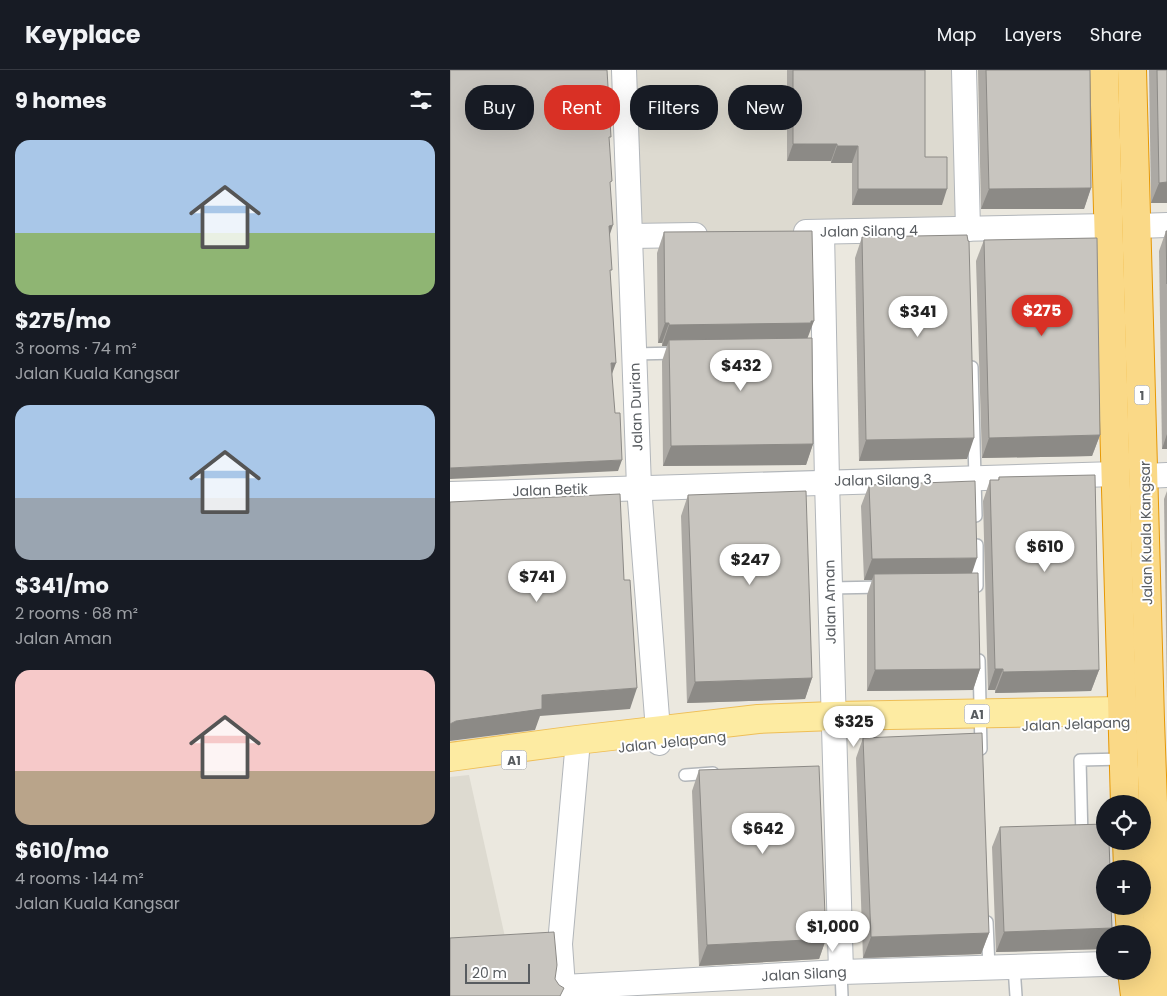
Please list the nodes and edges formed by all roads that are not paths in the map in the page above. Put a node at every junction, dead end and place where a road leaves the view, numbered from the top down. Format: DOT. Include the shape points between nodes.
graph roads {
  1 [pos="624,70"];
  2 [pos="964,70"];
  3 [pos="1104,70"];
  4 [pos="1132,70"];
  5 [pos="1167,225"];
  6 [pos="1109,226"];
  7 [pos="1137,226"];
  8 [pos="783,232"];
  9 [pos="822,232"];
  10 [pos="716,234"];
  11 [pos="969,234"];
  12 [pos="630,236"];
  13 [pos="690,353"];
  14 [pos="634,354"];
  15 [pos="972,358"];
  16 [pos="1116,474"];
  17 [pos="1156,475"];
  18 [pos="976,478"];
  19 [pos="827,481"];
  20 [pos="645,487"];
  21 [pos="450,494"];
  22 [pos="898,587"];
  23 [pos="830,588"];
  24 [pos="974,589"];
  25 [pos="978,645"];
  26 [pos="1122,718"];
  27 [pos="980,720"];
  28 [pos="1159,720"];
  29 [pos="834,723"];
  30 [pos="658,737"];
  31 [pos="577,752"];
  32 [pos="450,757"];
  33 [pos="1123,759"];
  34 [pos="981,764"];
  35 [pos="450,770"];
  36 [pos="722,773"];
  37 [pos="684,775"];
  38 [pos="1125,795"];
  39 [pos="1096,837"];
  40 [pos="987,909"];
  41 [pos="1151,935"];
  42 [pos="1096,964"];
  43 [pos="1151,965"];
  44 [pos="1014,966"];
  45 [pos="989,968"];
  46 [pos="841,972"];
  47 [pos="1133,980"];
  48 [pos="562,992"];
  49 [pos="842,996"];
  50 [pos="1016,996"];
  51 [pos="1134,996"];
  52 [pos="1160,996"];
  1 -- 12 [label="street, Jalan Durian"];
  2 -- 11 [label="street"];
  3 -- 6 [label="highway, Jalan Kuala Kangsar"];
  4 -- 7 [label="highway, Jalan Kuala Kangsar / 1"];
  5 -- 7 [label="street"];
  6 -- 11 [label="street, Jalan Silang 4"];
  6 -- 16 [label="highway, Jalan Kuala Kangsar"];
  7 -- 17 [label="highway, Jalan Kuala Kangsar / 1"];
  8 -- 9 [label="street, Jalan Silang 4"];
  9 -- 11 [label="street, Jalan Silang 4"];
  9 -- 19 [label="street, Jalan Aman" via="819,351"];
  10 -- 12 [label="street"];
  12 -- 14 [label="street, Jalan Durian"];
  13 -- 14 [label="lane"];
  14 -- 20 [label="street, Jalan Durian"];
  15 -- 18 [label="lane"];
  16 -- 18 [label="street, Jalan Silang 3"];
  16 -- 26 [label="highway, Jalan Kuala Kangsar"];
  17 -- 28 [label="highway, Jalan Kuala Kangsar / 1"];
  18 -- 19 [label="street, Jalan Silang 3"];
  18 -- 24 [label="lane"];
  19 -- 20 [label="street, Jalan Silang 3"];
  19 -- 23 [label="street, Jalan Aman"];
  20 -- 21 [label="street, Jalan Betik"];
  20 -- 30 [label="street, Jalan Durian"];
  22 -- 23 [label="lane"];
  23 -- 29 [label="street, Jalan Aman"];
  25 -- 27 [label="lane"];
  26 -- 27 [label="main road, Jalan Jelapang / A1"];
  26 -- 28 [label="main road, Jalan Jelapang / A1"];
  26 -- 33 [label="highway, Jalan Kuala Kangsar"];
  27 -- 29 [label="main road, Jalan Jelapang / A1"];
  27 -- 34 [label="lane"];
  28 -- 41 [label="highway, Jalan Kuala Kangsar / 1"];
  29 -- 30 [label="main road, Jalan Jelapang / A1" via="758,719"];
  29 -- 46 [label="street, Jalan Aman" via="830,768"];
  30 -- 31 [label="main road, Jalan Jelapang / A1"];
  30 -- 32 [label="main road, Jalan Jelapang / A1"];
  31 -- 35 [label="main road, Jalan Jelapang / A1"];
  31 -- 48 [label="street" via="560,944"];
  33 -- 38 [label="highway, Jalan Kuala Kangsar"];
  33 -- 39 [label="lane" via="1080,760 1082,838"];
  36 -- 37 [label="lane"];
  40 -- 45 [label="lane"];
  42 -- 44 [label="street, Jalan Silang"];
  43 -- 52 [label="highway, Jalan Kuala Kangsar / 1"];
  44 -- 45 [label="street, Jalan Silang"];
  44 -- 50 [label="lane"];
  45 -- 46 [label="street, Jalan Silang"];
  46 -- 48 [label="street, Jalan Silang"];
  46 -- 49 [label="lane"];
  47 -- 51 [label="highway"];
}
